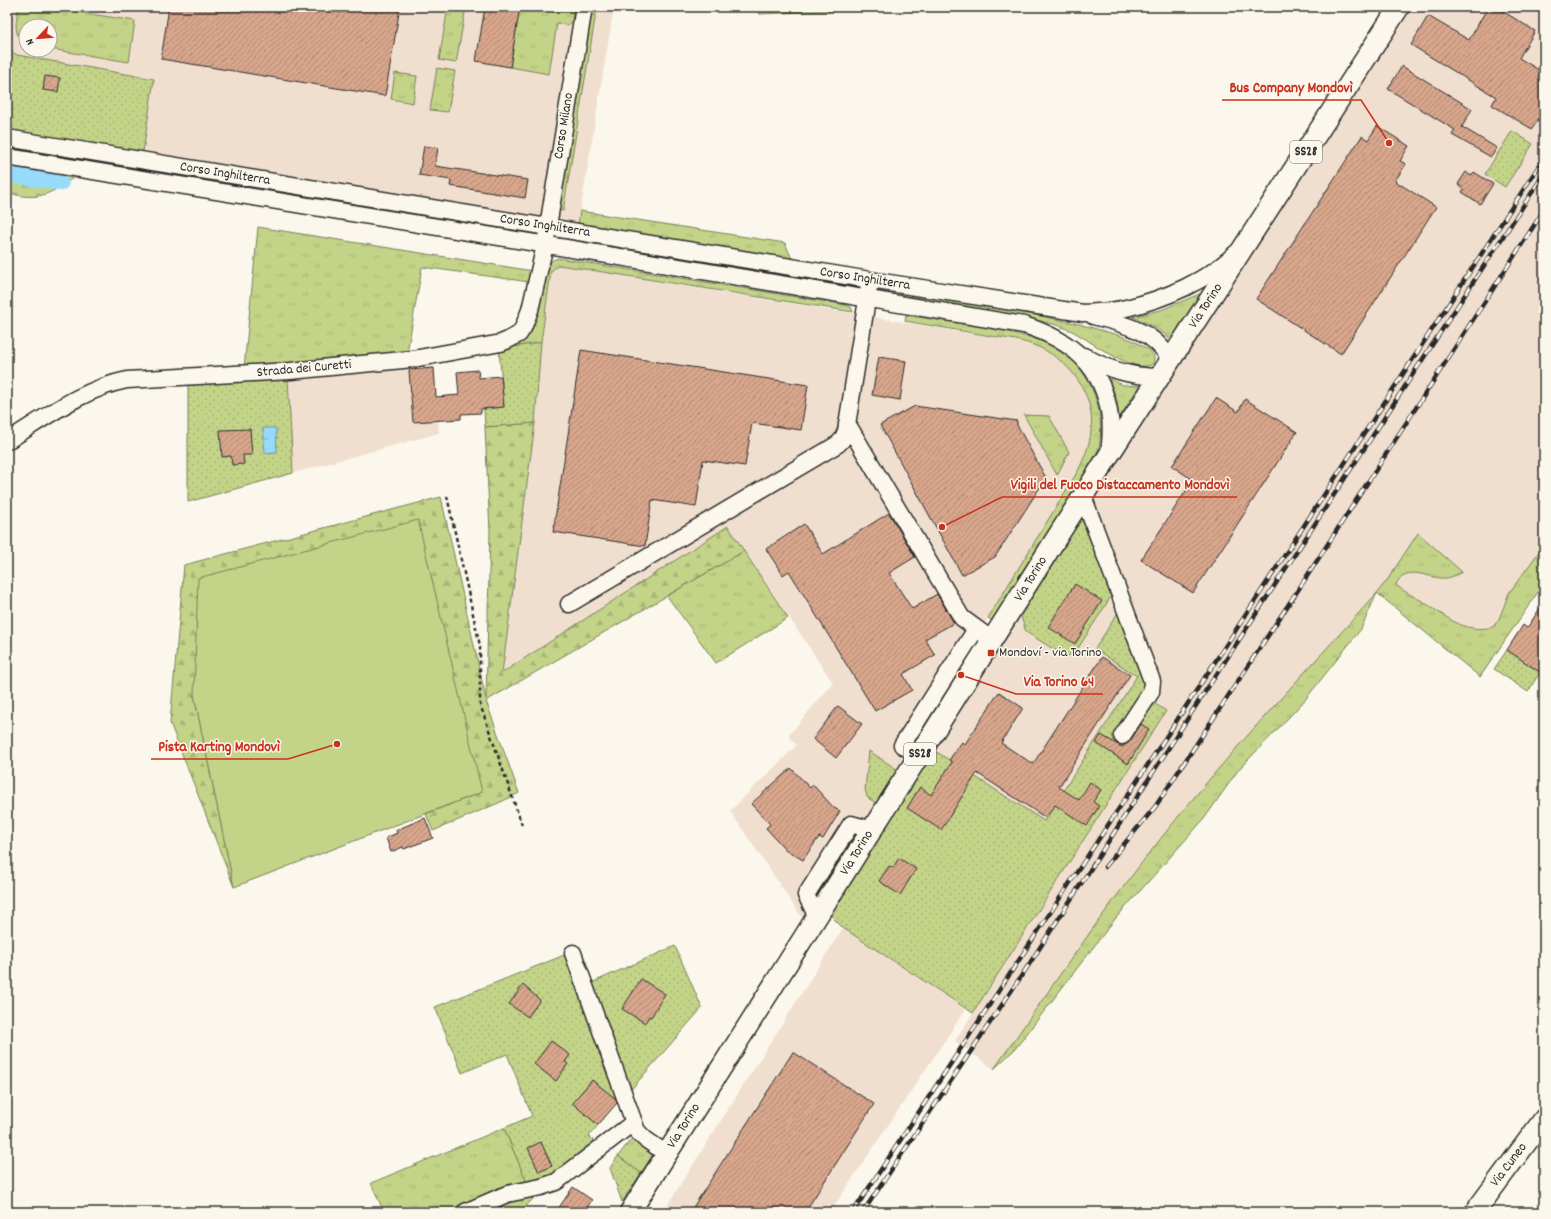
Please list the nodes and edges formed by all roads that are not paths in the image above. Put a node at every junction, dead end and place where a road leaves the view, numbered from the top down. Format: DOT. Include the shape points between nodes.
graph roads {
  1 [pos="584,7"];
  2 [pos="1399,7"];
  3 [pos="7,138"];
  4 [pos="7,157"];
  5 [pos="402,203"];
  6 [pos="399,221"];
  7 [pos="548,227"];
  8 [pos="1247,242"];
  9 [pos="545,245"];
  10 [pos="870,280"];
  11 [pos="867,298"];
  12 [pos="1083,313"];
  13 [pos="1079,353"];
  14 [pos="1170,360"];
  15 [pos="1159,377"];
  16 [pos="847,423"];
  17 [pos="7,441"];
  18 [pos="1109,455"];
  19 [pos="1083,496"];
  20 [pos="569,604"];
  21 [pos="976,629"];
  22 [pos="992,640"];
  23 [pos="1122,736"];
  24 [pos="919,756"];
  25 [pos="572,953"];
  26 [pos="1544,1119"];
  27 [pos="634,1122"];
  28 [pos="667,1154"];
  29 [pos="465,1212"];
  30 [pos="630,1212"];
  31 [pos="1475,1212"];
  1 -- 7 [label="street, Corso Milano"];
  2 -- 8 [label="main road, Via Torino / SS28"];
  3 -- 5 [label="street, Corso Inghilterra"];
  4 -- 6 [label="street, Corso Inghilterra"];
  5 -- 6 [label="street"];
  5 -- 7 [label="street, Corso Inghilterra"];
  6 -- 9 [label="street, Corso Inghilterra"];
  7 -- 9 [label="street, Corso Milano"];
  7 -- 10 [label="street, Corso Inghilterra"];
  8 -- 12 [label="street, Corso Inghilterra" via="1208,275 1189,285 1126,308"];
  8 -- 14 [label="main road, Via Torino / SS28"];
  9 -- 11 [label="street, Corso Inghilterra"];
  9 -- 17 [label="street, Strada dei Curetti" via="527,320 519,334 508,340 413,359 290,371 115,382 82,395"];
  10 -- 11 [label="street"];
  10 -- 12 [label="street, Corso Inghilterra"];
  11 -- 13 [label="street, Corso Inghilterra" via="1024,325 1053,336"];
  11 -- 16 [label="street, Corso Inghilterra"];
  12 -- 14 [label="street, Corso Inghilterra" via="1121,323 1146,334 1161,346"];
  13 -- 15 [label="street, Corso Inghilterra" via="1125,374"];
  13 -- 18 [label="street, Corso Inghilterra" via="1088,363 1105,394 1111,419"];
  14 -- 15 [label="main road, Via Torino / SS28"];
  15 -- 18 [label="main road, Via Torino / SS28"];
  16 -- 20 [label="street, Corso Inghilterra" via="842,440 834,447"];
  16 -- 21 [label="street" via="962,618"];
  18 -- 19 [label="main road, Via Torino / SS28"];
  19 -- 22 [label="main road, Via Torino / SS28"];
  19 -- 23 [label="street" via="1152,681 1151,692"];
  21 -- 22 [label="street"];
  21 -- 24 [label="street" via="902,745"];
  22 -- 24 [label="main road, Via Torino / SS28"];
  24 -- 28 [label="main road, Via Torino / SS28"];
  25 -- 27 [label="street, Via Torino"];
  26 -- 31 [label="main road, Via Cuneo"];
  27 -- 28 [label="street, Via Torino" via="641,1136"];
  27 -- 29 [label="street" via="556,1182 507,1194"];
  28 -- 30 [label="main road, Via Torino / SS28"];
}
